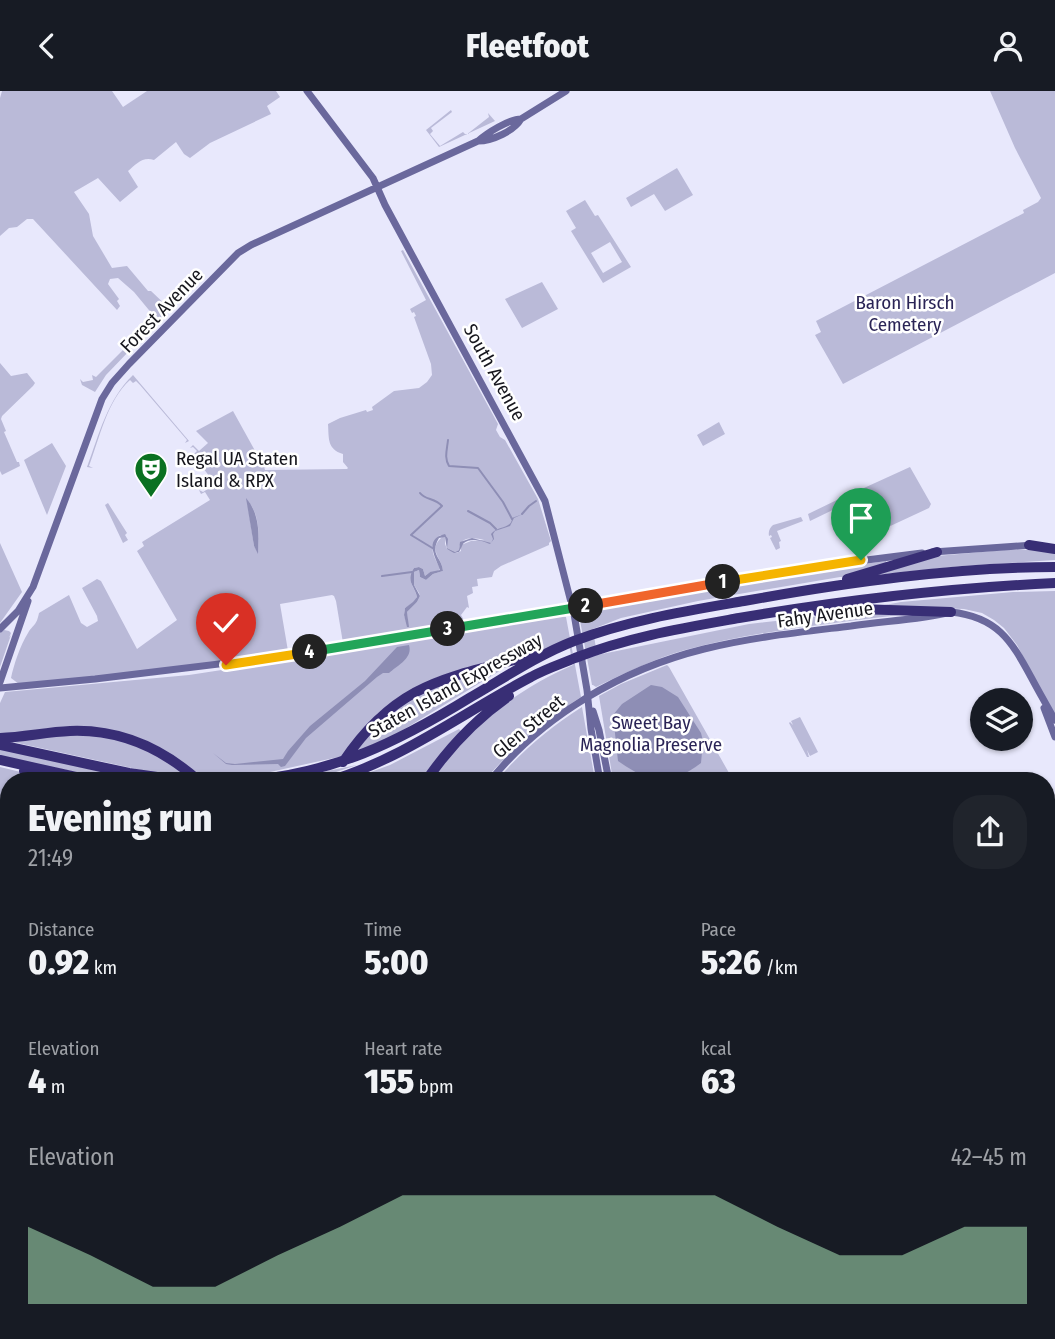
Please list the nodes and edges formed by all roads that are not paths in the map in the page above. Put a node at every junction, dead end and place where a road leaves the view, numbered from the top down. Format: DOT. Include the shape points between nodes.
graph roads {
  1 [pos="307,91"];
  2 [pos="566,91"];
  3 [pos="377,188"];
  4 [pos="1029,545"];
  5 [pos="1055,546"];
  6 [pos="936,552"];
  7 [pos="1055,567"];
  8 [pos="1055,583"];
  9 [pos="33,587"];
  10 [pos="775,596"];
  11 [pos="573,608"];
  12 [pos="775,612"];
  13 [pos="951,612"];
  14 [pos="0,630"];
  15 [pos="19,631"];
  16 [pos="562,646"];
  17 [pos="561,664"];
  18 [pos="5,670"];
  19 [pos="0,685"];
  20 [pos="18,686"];
  21 [pos="1038,691"];
  22 [pos="588,697"];
  23 [pos="1055,720"];
  24 [pos="1055,737"];
  25 [pos="0,738"];
  26 [pos="0,745"];
  27 [pos="0,762"];
  28 [pos="27,772"];
  29 [pos="49,772"];
  30 [pos="125,772"];
  31 [pos="189,772"];
  32 [pos="307,772"];
  33 [pos="337,772"];
  34 [pos="355,772"];
  35 [pos="433,772"];
  36 [pos="499,772"];
  37 [pos="598,772"];
  38 [pos="607,772"];
  1 -- 3 [label="main road, South Avenue"];
  2 -- 3 [label="main road, Forest Avenue" via="521,119"];
  3 -- 9 [label="main road, Forest Avenue" via="244,248 112,383"];
  3 -- 11 [label="main road, South Avenue" via="541,492"];
  4 -- 5 [label="highway"];
  4 -- 6 [label="main road"];
  6 -- 10 [label="highway"];
  6 -- 11 [label="main road" via="820,566"];
  7 -- 10 [label="highway, Staten Island Expressway" via="926,575"];
  8 -- 12 [label="highway, Staten Island Expressway" via="876,597"];
  9 -- 14 [label="main road, Forest Avenue"];
  9 -- 15 [label="main road"];
  10 -- 16 [label="highway, Staten Island Expressway" via="641,620"];
  11 -- 20 [label="main road" via="226,665"];
  11 -- 22 [label="main road, South Avenue"];
  12 -- 13 [label="highway"];
  12 -- 17 [label="highway, Staten Island Expressway" via="661,632"];
  13 -- 21 [label="main road, Fahy Avenue" via="980,618 1000,631 1015,647"];
  13 -- 22 [label="main road, Fahy Avenue" via="705,649 644,668"];
  14 -- 15 [label="main road, Forest Avenue" via="11,627"];
  15 -- 18 [label="main road"];
  16 -- 32 [label="highway, Staten Island Expressway" via="405,736"];
  16 -- 33 [label="highway" via="423,687 380,716"];
  17 -- 34 [label="highway, Staten Island Expressway" via="393,757"];
  17 -- 35 [label="highway" via="483,716"];
  18 -- 19 [label="main road"];
  18 -- 20 [label="main road"];
  19 -- 20 [label="main road"];
  21 -- 23 [label="main road, Fahy Avenue"];
  21 -- 24 [label="main road, Fahy Avenue"];
  22 -- 36 [label="main road, Glen Street" via="533,737"];
  22 -- 37 [label="main road, South Avenue"];
  22 -- 38 [label="main road, South Avenue"];
  25 -- 31 [label="highway" via="69,731 104,733 143,744"];
  26 -- 30 [label="highway"];
  27 -- 28 [label="highway"];
  27 -- 29 [label="highway"];
}
